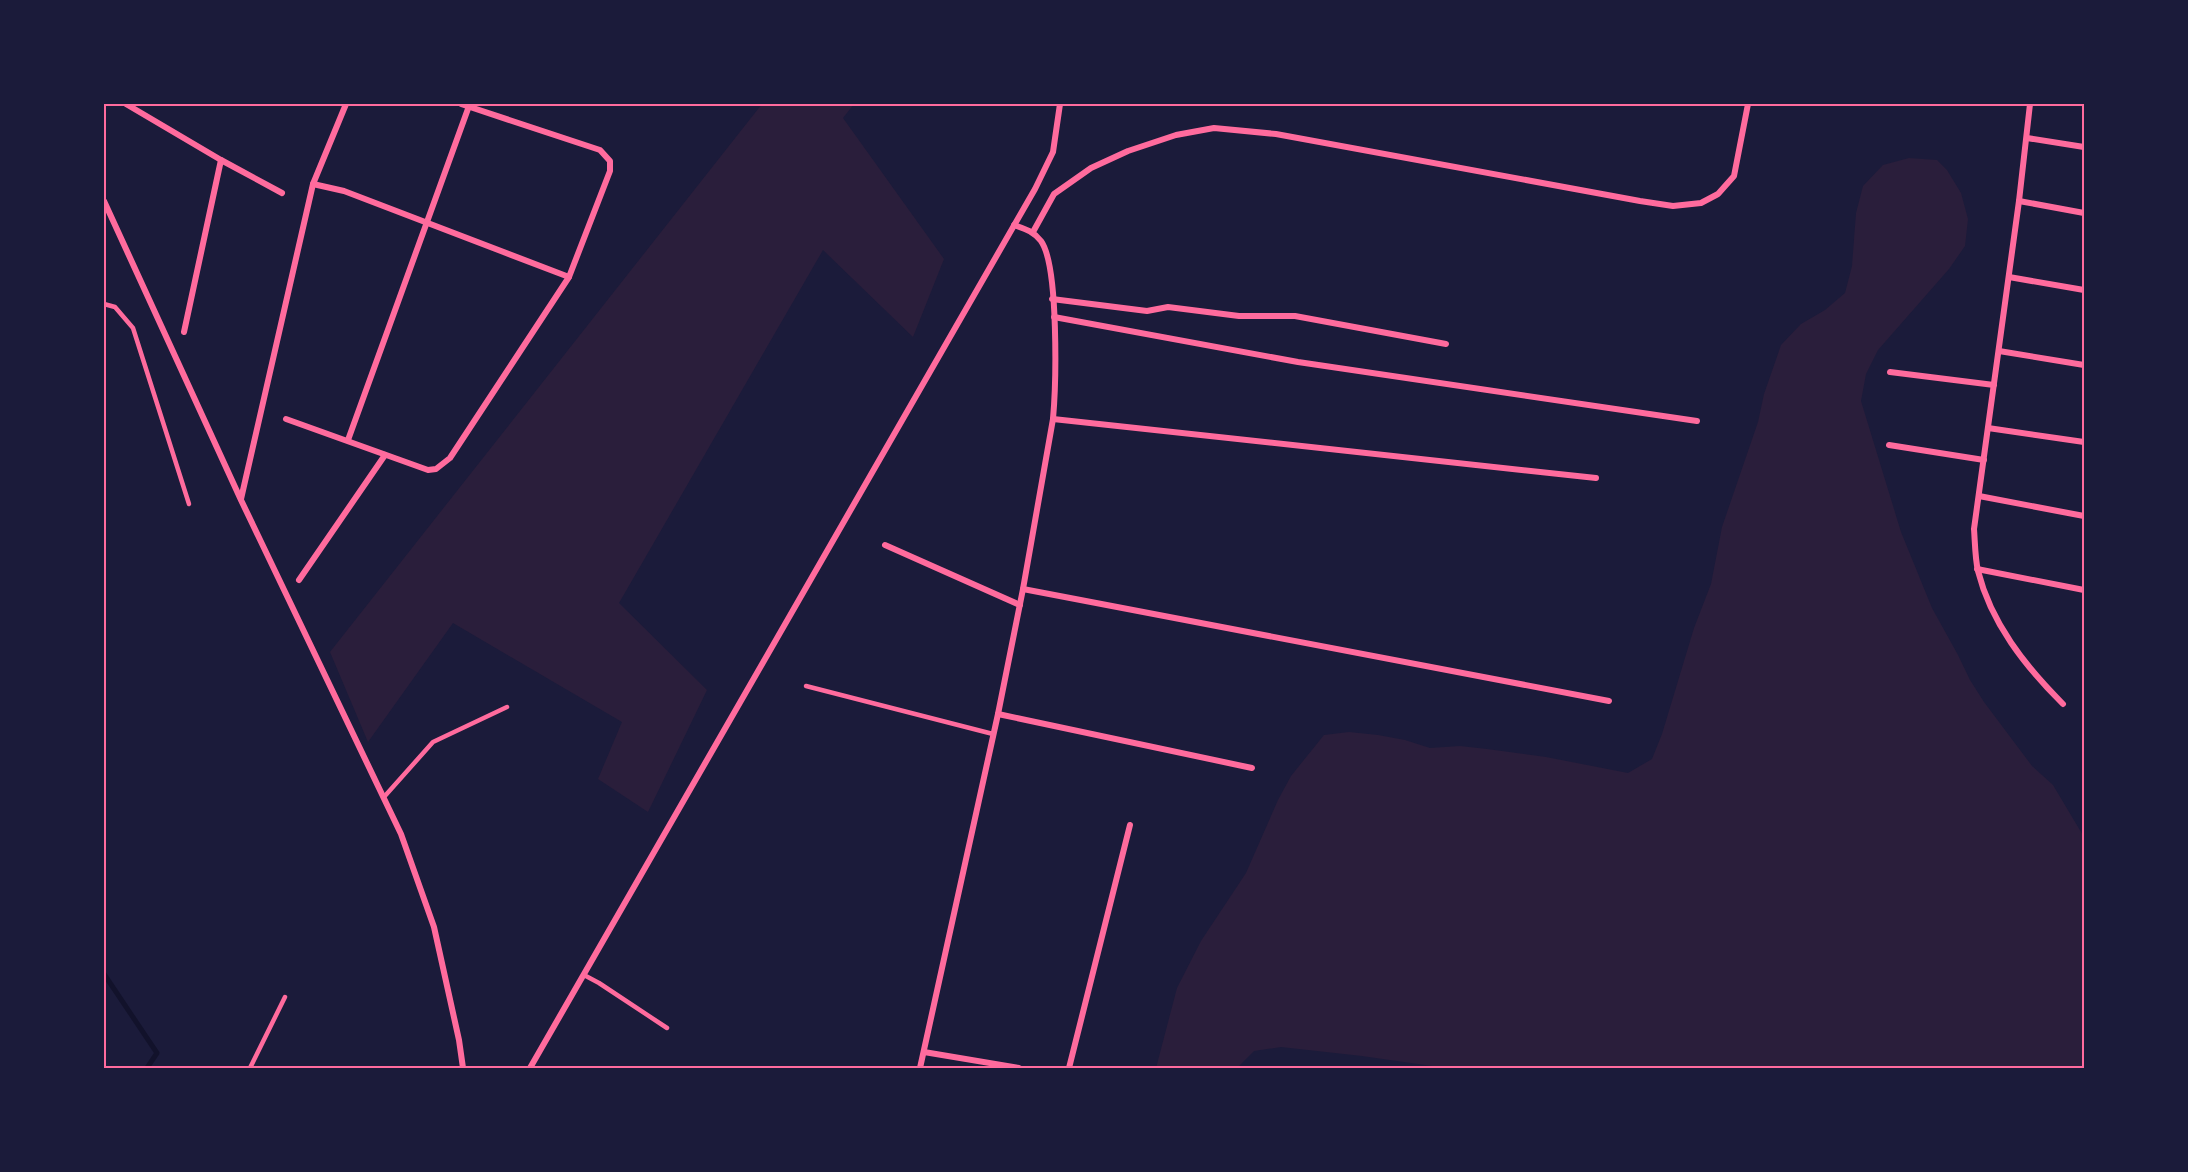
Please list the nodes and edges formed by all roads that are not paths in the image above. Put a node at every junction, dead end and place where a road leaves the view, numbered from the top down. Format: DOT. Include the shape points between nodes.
graph roads {
  1 [pos="126,104"];
  2 [pos="346,104"];
  3 [pos="461,104"];
  4 [pos="1060,104"];
  5 [pos="1748,104"];
  6 [pos="2030,104"];
  7 [pos="468,106"];
  8 [pos="2027,138"];
  9 [pos="2085,147"];
  10 [pos="221,160"];
  11 [pos="313,184"];
  12 [pos="282,193"];
  13 [pos="104,201"];
  14 [pos="2019,201"];
  15 [pos="2085,213"];
  16 [pos="428,221"];
  17 [pos="1014,225"];
  18 [pos="1032,232"];
  19 [pos="569,277"];
  20 [pos="2009,278"];
  21 [pos="2085,290"];
  22 [pos="1052,299"];
  23 [pos="104,303"];
  24 [pos="1054,317"];
  25 [pos="184,332"];
  26 [pos="1446,344"];
  27 [pos="1999,351"];
  28 [pos="2085,365"];
  29 [pos="1890,372"];
  30 [pos="1994,385"];
  31 [pos="285,419"];
  32 [pos="1053,419"];
  33 [pos="1697,421"];
  34 [pos="1988,428"];
  35 [pos="348,440"];
  36 [pos="2085,442"];
  37 [pos="1889,445"];
  38 [pos="385,455"];
  39 [pos="1984,460"];
  40 [pos="1596,478"];
  41 [pos="1978,496"];
  42 [pos="241,500"];
  43 [pos="189,504"];
  44 [pos="2085,516"];
  45 [pos="885,545"];
  46 [pos="1977,569"];
  47 [pos="299,580"];
  48 [pos="1023,589"];
  49 [pos="2085,590"];
  50 [pos="1020,605"];
  51 [pos="806,686"];
  52 [pos="1609,701"];
  53 [pos="2063,704"];
  54 [pos="507,707"];
  55 [pos="998,714"];
  56 [pos="993,734"];
  57 [pos="1252,768"];
  58 [pos="384,797"];
  59 [pos="1130,825"];
  60 [pos="584,975"];
  61 [pos="285,997"];
  62 [pos="667,1028"];
  63 [pos="924,1052"];
  64 [pos="250,1068"];
  65 [pos="463,1068"];
  66 [pos="530,1068"];
  67 [pos="920,1068"];
  68 [pos="1020,1068"];
  69 [pos="1069,1068"];
  1 -- 10 [label="street"];
  2 -- 11 [label="street"];
  3 -- 7 [label="street"];
  4 -- 17 [label="street" via="1053,152"];
  5 -- 18 [label="street" via="1734,176 1718,194 1701,203 1673,206 1276,134 1214,128 1176,135 1091,168 1054,194"];
  6 -- 8 [label="street"];
  7 -- 16 [label="street"];
  7 -- 19 [label="street" via="600,150 610,161 610,171"];
  8 -- 9 [label="street"];
  8 -- 14 [label="street"];
  10 -- 12 [label="street"];
  10 -- 25 [label="street"];
  11 -- 16 [label="street"];
  11 -- 42 [label="street"];
  13 -- 42 [label="street"];
  14 -- 15 [label="street"];
  14 -- 20 [label="street"];
  16 -- 19 [label="street"];
  16 -- 35 [label="street"];
  17 -- 18 [label="street"];
  17 -- 60 [label="street"];
  18 -- 22 [label="street" via="1042,243 1050,264"];
  19 -- 38 [label="street" via="443,466 428,470"];
  20 -- 21 [label="street"];
  20 -- 27 [label="street"];
  22 -- 24 [label="street"];
  22 -- 26 [label="street" via="1147,312 1168,308 1239,316 1295,316"];
  23 -- 43 [label="lane" via="115,307 133,328"];
  24 -- 32 [label="street"];
  24 -- 33 [label="street" via="1298,362"];
  27 -- 28 [label="street"];
  27 -- 30 [label="street"];
  29 -- 30 [label="street"];
  30 -- 34 [label="street"];
  31 -- 35 [label="street"];
  32 -- 40 [label="street"];
  32 -- 48 [label="street"];
  34 -- 36 [label="street"];
  34 -- 39 [label="street"];
  35 -- 38 [label="street"];
  37 -- 39 [label="street"];
  38 -- 47 [label="street"];
  39 -- 41 [label="street"];
  41 -- 44 [label="street"];
  41 -- 46 [label="street" via="1974,529"];
  42 -- 58 [label="street"];
  45 -- 50 [label="street"];
  46 -- 49 [label="street"];
  46 -- 53 [label="street" via="2011,642"];
  48 -- 50 [label="street"];
  48 -- 52 [label="street"];
  50 -- 55 [label="street"];
  51 -- 56 [label="lane"];
  54 -- 58 [label="lane" via="433,742"];
  55 -- 56 [label="street"];
  55 -- 57 [label="street"];
  56 -- 63 [label="street"];
  58 -- 65 [label="street" via="402,834 434,927"];
  59 -- 69 [label="street"];
  60 -- 62 [label="lane"];
  60 -- 66 [label="street"];
  61 -- 64 [label="lane"];
  63 -- 67 [label="street"];
  63 -- 68 [label="street"];
}
